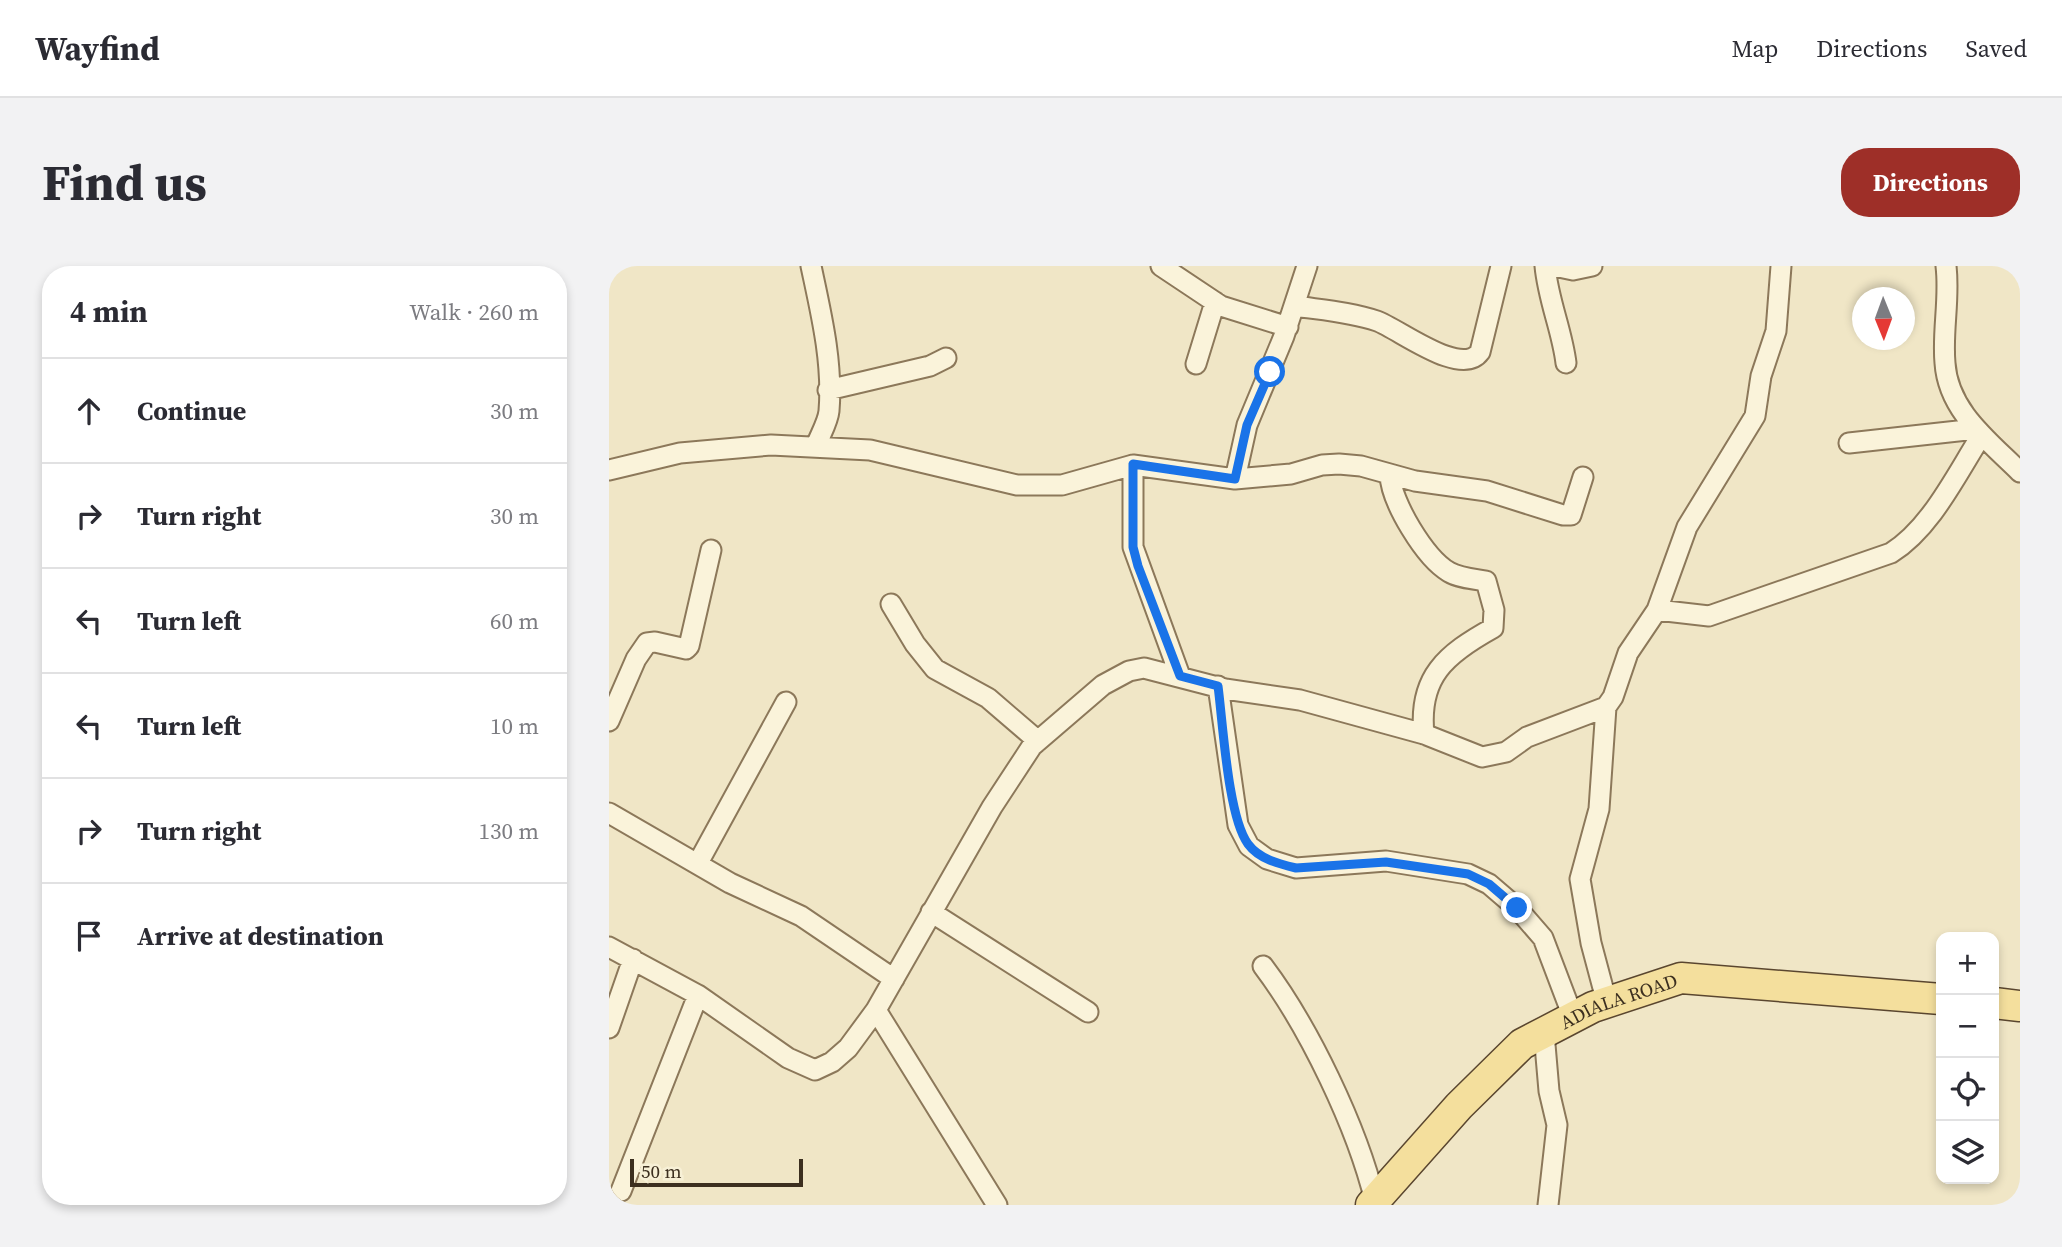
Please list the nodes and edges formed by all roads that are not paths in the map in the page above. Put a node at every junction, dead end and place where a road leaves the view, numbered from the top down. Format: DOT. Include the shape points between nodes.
graph roads {
  1 [pos="811,266"];
  2 [pos="1161,266"];
  3 [pos="1307,266"];
  4 [pos="1501,266"];
  5 [pos="1545,266"];
  6 [pos="1554,266"];
  7 [pos="1592,266"];
  8 [pos="1781,266"];
  9 [pos="1947,266"];
  10 [pos="1215,302"];
  11 [pos="1295,306"];
  12 [pos="1287,327"];
  13 [pos="946,358"];
  14 [pos="1566,363"];
  15 [pos="1196,364"];
  16 [pos="828,390"];
  17 [pos="1979,432"];
  18 [pos="1849,443"];
  19 [pos="816,446"];
  20 [pos="1133,464"];
  21 [pos="609,470"];
  22 [pos="2020,472"];
  23 [pos="1389,475"];
  24 [pos="1583,477"];
  25 [pos="1235,479"];
  26 [pos="711,550"];
  27 [pos="891,604"];
  28 [pos="1657,610"];
  29 [pos="1180,676"];
  30 [pos="1218,686"];
  31 [pos="786,702"];
  32 [pos="1607,707"];
  33 [pos="609,720"];
  34 [pos="1424,734"];
  35 [pos="1038,741"];
  36 [pos="609,813"];
  37 [pos="698,863"];
  38 [pos="932,912"];
  39 [pos="609,947"];
  40 [pos="632,959"];
  41 [pos="1263,966"];
  42 [pos="894,979"];
  43 [pos="698,995"];
  44 [pos="1936,999"];
  45 [pos="1607,1003"];
  46 [pos="1999,1004"];
  47 [pos="2020,1006"];
  48 [pos="876,1010"];
  49 [pos="1088,1012"];
  50 [pos="1573,1017"];
  51 [pos="609,1028"];
  52 [pos="1544,1032"];
  53 [pos="621,1191"];
  54 [pos="1373,1203"];
  55 [pos="997,1205"];
  56 [pos="1548,1205"];
  1 -- 16 [label="street" via="823,323"];
  2 -- 10 [label="street"];
  3 -- 11 [label="street"];
  4 -- 11 [label="street" via="1480,352 1465,361 1416,343 1377,321"];
  5 -- 14 [label="street"];
  6 -- 7 [label="street" via="1573,270"];
  8 -- 28 [label="street" via="1776,331 1761,376 1755,416 1687,527"];
  9 -- 17 [label="street" via="1948,380 1956,402"];
  10 -- 12 [label="street"];
  10 -- 15 [label="street"];
  11 -- 12 [label="street"];
  12 -- 25 [label="street" via="1247,425"];
  13 -- 16 [label="street" via="930,366"];
  16 -- 19 [label="street" via="829,413"];
  17 -- 18 [label="street"];
  17 -- 22 [label="street"];
  17 -- 28 [label="street" via="1931,513 1907,543 1891,553 1709,616"];
  19 -- 20 [label="street" via="893,453 1017,485 1062,485"];
  19 -- 21 [label="street" via="693,451"];
  20 -- 25 [label="street"];
  20 -- 29 [label="street" via="1133,547"];
  23 -- 24 [label="street" via="1487,491 1563,515 1571,515"];
  23 -- 25 [label="street" via="1339,464"];
  23 -- 34 [label="street" via="1401,509 1428,553 1448,571 1486,581 1495,610 1493,628 1458,647 1435,672 1425,695"];
  26 -- 33 [label="street" via="689,646 647,643"];
  27 -- 35 [label="street" via="935,669 988,698"];
  28 -- 32 [label="street" via="1628,653"];
  29 -- 30 [label="street"];
  29 -- 35 [label="street" via="1144,668 1129,671 1103,685"];
  30 -- 34 [label="street" via="1300,700"];
  30 -- 50 [label="street" via="1238,825 1249,846 1267,859 1296,868 1386,862 1468,874 1489,884 1543,938"];
  31 -- 37 [label="street"];
  32 -- 34 [label="street" via="1537,732 1492,758"];
  32 -- 45 [label="street" via="1599,809 1580,879"];
  35 -- 38 [label="street" via="1010,777"];
  36 -- 37 [label="street"];
  37 -- 42 [label="street" via="801,916"];
  38 -- 42 [label="street"];
  38 -- 49 [label="street"];
  39 -- 40 [label="street"];
  40 -- 43 [label="street"];
  40 -- 51 [label="street"];
  41 -- 54 [label="street" via="1302,1022 1359,1149"];
  42 -- 48 [label="street"];
  43 -- 48 [label="street" via="788,1058 815,1070 848,1048"];
  43 -- 53 [label="street"];
  44 -- 45 [label="main road, ADIALA ROAD" via="1681,978"];
  45 -- 50 [label="main road, ADIALA ROAD"];
  46 -- 47 [label="main road"];
  48 -- 55 [label="street"];
  50 -- 52 [label="main road, ADIALA ROAD"];
  52 -- 54 [label="main road, ADIALA ROAD" via="1522,1044 1459,1106"];
  52 -- 56 [label="street" via="1557,1125"];
}
